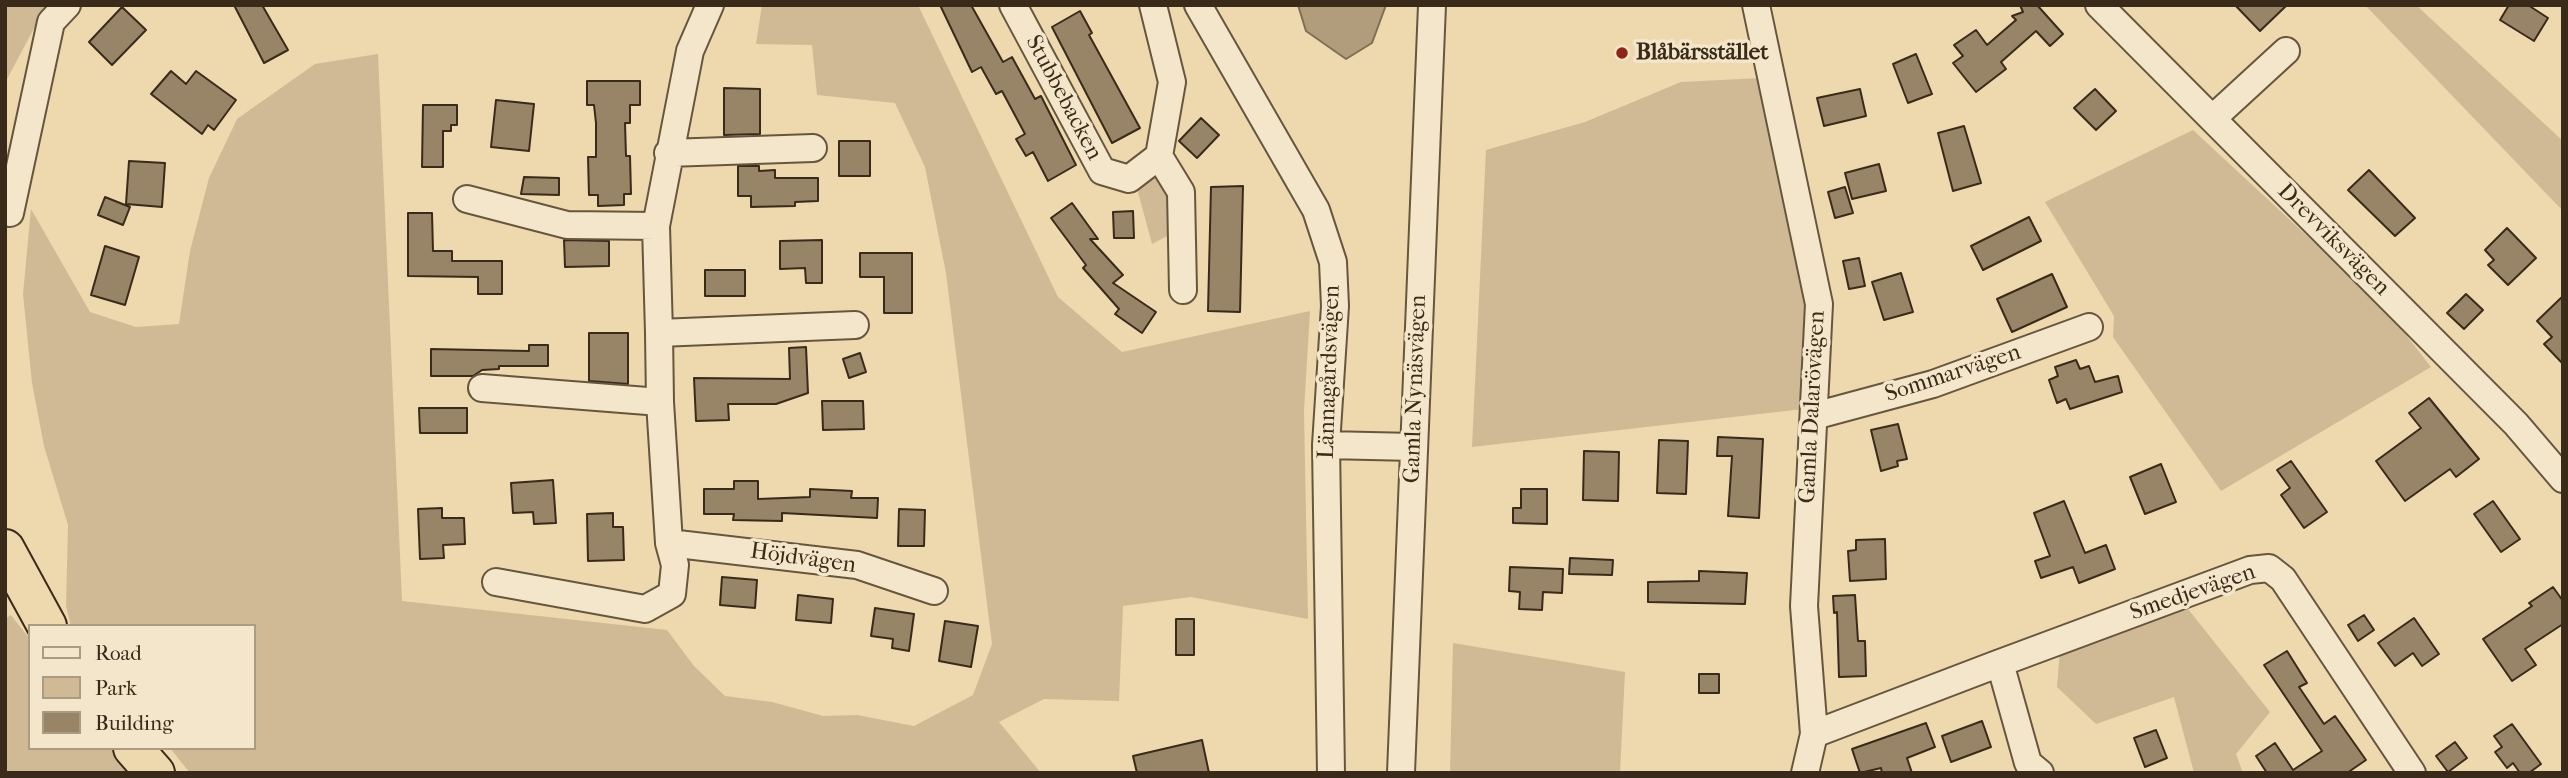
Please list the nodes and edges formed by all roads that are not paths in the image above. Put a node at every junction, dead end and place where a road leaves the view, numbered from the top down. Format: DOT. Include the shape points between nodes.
graph roads {
  1 [pos="67,5"];
  2 [pos="710,5"];
  3 [pos="1013,5"];
  4 [pos="1153,5"];
  5 [pos="1198,5"];
  6 [pos="1432,5"];
  7 [pos="1756,5"];
  8 [pos="2099,5"];
  9 [pos="2286,51"];
  10 [pos="2213,118"];
  11 [pos="813,148"];
  12 [pos="668,153"];
  13 [pos="1159,156"];
  14 [pos="467,199"];
  15 [pos="10,213"];
  16 [pos="656,226"];
  17 [pos="1183,290"];
  18 [pos="855,325"];
  19 [pos="2089,327"];
  20 [pos="659,333"];
  21 [pos="482,388"];
  22 [pos="660,402"];
  23 [pos="1814,416"];
  24 [pos="1326,445"];
  25 [pos="1414,447"];
  26 [pos="2563,479"];
  27 [pos="669,542"];
  28 [pos="5,549"];
  29 [pos="496,582"];
  30 [pos="934,591"];
  31 [pos="46,624"];
  32 [pos="2000,663"];
  33 [pos="1814,734"];
  34 [pos="135,750"];
  35 [pos="155,773"];
  36 [pos="1331,773"];
  37 [pos="1401,773"];
  38 [pos="1805,773"];
  39 [pos="2040,773"];
  40 [pos="2412,773"];
  1 -- 15 [label="street" via="51,22"];
  2 -- 12 [label="street" via="690,51"];
  3 -- 13 [label="street, Stubbebacken" via="1102,171 1129,179"];
  4 -- 13 [label="street" via="1172,82"];
  5 -- 24 [label="street, Lännagårdsvägen" via="1300,178 1326,233 1335,306"];
  6 -- 25 [label="street, Gamla Nynäsvägen"];
  7 -- 23 [label="street, Gamla Dalarövägen" via="1819,304"];
  8 -- 10 [label="street, Drevviksvägen"];
  9 -- 10 [label="street"];
  10 -- 26 [label="street, Drevviksvägen" via="2516,424"];
  11 -- 12 [label="street"];
  12 -- 16 [label="street"];
  13 -- 17 [label="street" via="1181,192"];
  14 -- 16 [label="street" via="567,225"];
  16 -- 20 [label="street"];
  18 -- 20 [label="street"];
  19 -- 23 [label="street, Sommarvägen" via="1933,384"];
  20 -- 22 [label="street"];
  21 -- 22 [label="street"];
  22 -- 27 [label="street"];
  23 -- 33 [label="street, Gamla Dalarövägen" via="1804,606"];
  24 -- 25 [label="street"];
  24 -- 36 [label="street, Lännagårdsvägen"];
  25 -- 37 [label="street, Gamla Nynäsvägen"];
  27 -- 29 [label="street" via="675,565 672,594 645,610"];
  27 -- 30 [label="street, Höjdvägen" via="857,565"];
  28 -- 31 [label="highway"];
  32 -- 33 [label="street, Smedjevägen"];
  32 -- 39 [label="street" via="2028,763"];
  32 -- 40 [label="street, Smedjevägen" via="2250,570 2269,568 2283,579"];
  33 -- 38 [label="street, Gamla Dalarövägen"];
  34 -- 35 [label="highway"];
}
